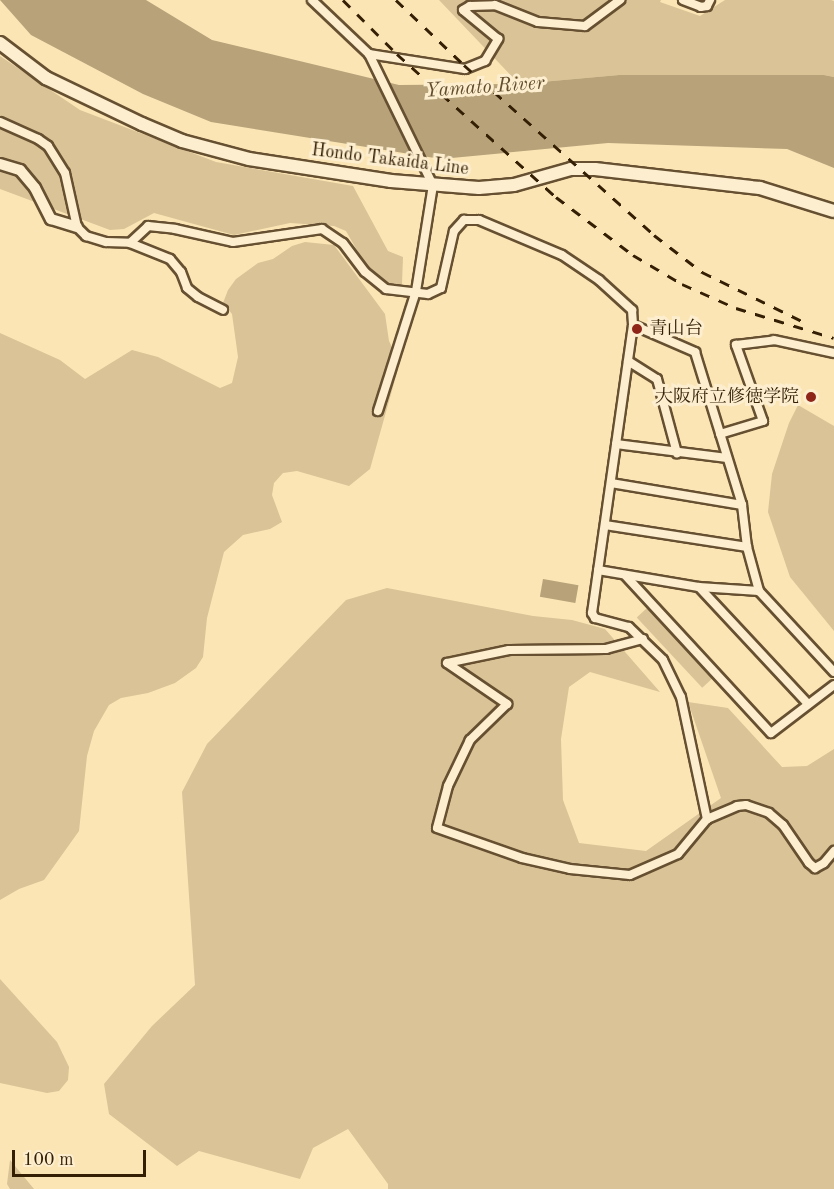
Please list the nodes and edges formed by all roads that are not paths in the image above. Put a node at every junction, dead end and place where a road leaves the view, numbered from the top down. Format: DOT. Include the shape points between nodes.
graph roads {
  1 [pos="312,0"];
  2 [pos="620,0"];
  3 [pos="683,0"];
  4 [pos="710,0"];
  5 [pos="0,43"];
  6 [pos="371,58"];
  7 [pos="0,122"];
  8 [pos="0,164"];
  9 [pos="433,185"];
  10 [pos="834,211"];
  11 [pos="77,227"];
  12 [pos="129,243"];
  13 [pos="416,291"];
  14 [pos="223,310"];
  15 [pos="633,325"];
  16 [pos="834,353"];
  17 [pos="628,361"];
  18 [pos="378,411"];
  19 [pos="720,434"];
  20 [pos="616,444"];
  21 [pos="677,453"];
  22 [pos="727,458"];
  23 [pos="611,483"];
  24 [pos="742,505"];
  25 [pos="605,525"];
  26 [pos="747,547"];
  27 [pos="598,570"];
  28 [pos="626,575"];
  29 [pos="699,587"];
  30 [pos="759,591"];
  31 [pos="643,639"];
  32 [pos="834,672"];
  33 [pos="834,685"];
  34 [pos="808,705"];
  35 [pos="707,819"];
  36 [pos="834,851"];
  1 -- 6 [label="street"];
  2 -- 6 [label="street" via="585,26 538,22 495,5 470,6 463,10 498,39 485,61 465,69"];
  3 -- 4 [label="street" via="701,7"];
  5 -- 9 [label="main road, Hondo Takaida Line" via="46,78 182,141 249,159"];
  6 -- 9 [label="street"];
  7 -- 11 [label="street" via="48,147 65,173"];
  8 -- 11 [label="street" via="20,170 35,188 51,219"];
  9 -- 10 [label="main road, Hondo Takaida Line" via="514,185 571,169 595,169 760,188"];
  9 -- 13 [label="street"];
  11 -- 12 [label="street" via="86,236"];
  12 -- 13 [label="street" via="147,226 233,242 322,229 343,243 365,272 386,289"];
  12 -- 14 [label="street" via="170,260 181,272 187,288"];
  13 -- 15 [label="street" via="428,294 441,288 454,231 464,220 479,220 562,255 599,280 632,310"];
  13 -- 18 [label="street"];
  15 -- 17 [label="street"];
  15 -- 19 [label="street" via="695,351"];
  16 -- 19 [label="street" via="774,340 736,345 763,421"];
  17 -- 20 [label="street"];
  17 -- 21 [label="street" via="657,379"];
  19 -- 22 [label="street"];
  20 -- 21 [label="street"];
  20 -- 23 [label="street"];
  21 -- 22 [label="street"];
  22 -- 24 [label="street"];
  23 -- 24 [label="street"];
  23 -- 25 [label="street"];
  24 -- 26 [label="street"];
  25 -- 26 [label="street"];
  25 -- 27 [label="street"];
  26 -- 30 [label="street"];
  27 -- 28 [label="street"];
  27 -- 31 [label="street" via="594,618 629,627"];
  28 -- 29 [label="street"];
  28 -- 34 [label="street" via="771,733"];
  29 -- 30 [label="street"];
  29 -- 34 [label="street"];
  30 -- 32 [label="street"];
  31 -- 35 [label="street" via="663,660 681,697"];
  31 -- 35 [label="street" via="606,649 509,650 447,663 507,704 470,740 448,786 437,828 532,860 570,869 630,875 678,854"];
  33 -- 34 [label="street"];
  35 -- 36 [label="street" via="737,806 754,807 783,825 815,868"];
}
